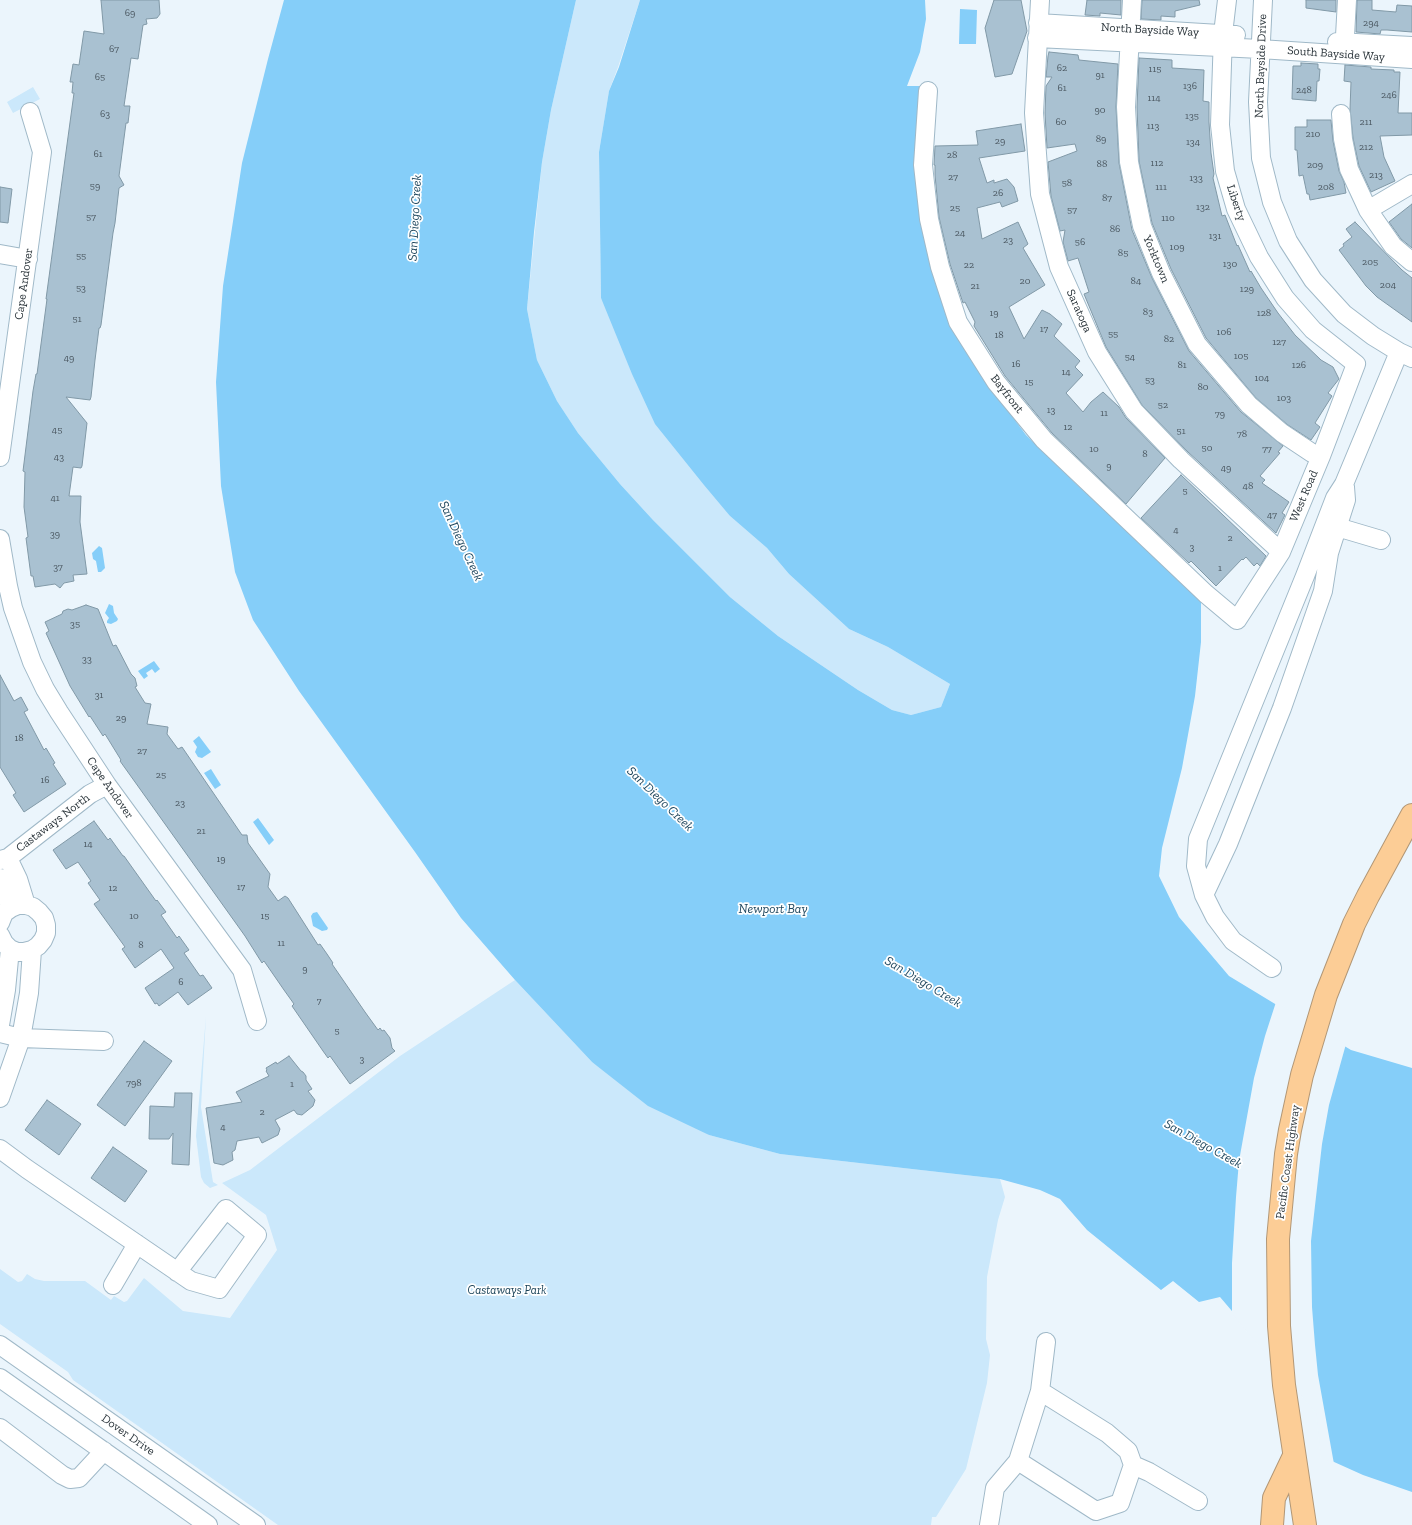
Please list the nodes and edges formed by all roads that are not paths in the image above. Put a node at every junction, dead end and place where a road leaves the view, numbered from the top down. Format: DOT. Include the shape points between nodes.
graph roads {
  1 [pos="1040,0"];
  2 [pos="1132,0"];
  3 [pos="1227,0"];
  4 [pos="1263,0"];
  5 [pos="1347,0"];
  6 [pos="1038,31"];
  7 [pos="1131,36"];
  8 [pos="1223,41"];
  9 [pos="1261,43"];
  10 [pos="1412,46"];
  11 [pos="1344,48"];
  12 [pos="1412,59"];
  13 [pos="928,91"];
  14 [pos="30,112"];
  15 [pos="1341,114"];
  16 [pos="1412,184"];
  17 [pos="1368,210"];
  18 [pos="0,254"];
  19 [pos="28,259"];
  20 [pos="1412,262"];
  21 [pos="1406,355"];
  22 [pos="1356,364"];
  23 [pos="1321,456"];
  24 [pos="0,457"];
  25 [pos="1331,525"];
  26 [pos="0,538"];
  27 [pos="1381,540"];
  28 [pos="1281,552"];
  29 [pos="1237,620"];
  30 [pos="107,785"];
  31 [pos="1411,815"];
  32 [pos="4,859"];
  33 [pos="0,878"];
  34 [pos="1204,895"];
  35 [pos="18,907"];
  36 [pos="0,923"];
  37 [pos="5,942"];
  38 [pos="32,950"];
  39 [pos="1272,968"];
  40 [pos="256,1021"];
  41 [pos="0,1026"];
  42 [pos="0,1033"];
  43 [pos="21,1038"];
  44 [pos="104,1041"];
  45 [pos="0,1098"];
  46 [pos="0,1149"];
  47 [pos="137,1244"];
  48 [pos="177,1272"];
  49 [pos="113,1285"];
  50 [pos="1046,1342"];
  51 [pos="0,1345"];
  52 [pos="2,1382"];
  53 [pos="1040,1391"];
  54 [pos="0,1428"];
  55 [pos="104,1451"];
  56 [pos="1294,1456"];
  57 [pos="1018,1461"];
  58 [pos="1133,1465"];
  59 [pos="1198,1501"];
  60 [pos="208,1525"];
  61 [pos="256,1525"];
  62 [pos="989,1525"];
  63 [pos="1272,1525"];
  64 [pos="1305,1525"];
  1 -- 6 [label="street, Saratoga"];
  2 -- 7 [label="street, Yorktown"];
  3 -- 8 [label="street, Liberty"];
  4 -- 9 [label="street, North Bayside Drive"];
  5 -- 11 [label="street"];
  6 -- 7 [label="street, North Bayside Way"];
  6 -- 28 [label="street, Saratoga" via="1034,113 1040,194 1059,267 1097,352 1134,411 1181,460"];
  7 -- 8 [label="street, North Bayside Way"];
  7 -- 23 [label="street, Yorktown" via="1126,106 1130,162 1142,226 1161,273 1197,344 1249,405 1282,433"];
  8 -- 9 [label="street, North Bayside Way"];
  8 -- 22 [label="street, Liberty" via="1220,125 1225,171 1236,209 1259,257 1284,298 1313,330"];
  9 -- 11 [label="street, South Bayside Way"];
  9 -- 21 [label="street, North Bayside Drive" via="1258,102 1261,158 1272,202 1288,241 1313,280 1344,314 1373,336"];
  10 -- 11 [label="street, South Bayside Way"];
  11 -- 12 [label="street, South Bayside Way"];
  13 -- 29 [label="street, Bayfront" via="924,165 929,219 940,267 958,322 996,382 1044,440 1206,594"];
  14 -- 19 [label="street, Cape Andover" via="42,152"];
  15 -- 17 [label="street" via="1349,169"];
  16 -- 17 [label="street"];
  17 -- 20 [label="street" via="1393,246"];
  18 -- 19 [label="street"];
  19 -- 24 [label="street, Cape Andover"];
  21 -- 25 [label="street" via="1344,484 1346,500"];
  22 -- 23 [label="street, West Road"];
  23 -- 28 [label="street, West Road"];
  25 -- 27 [label="street"];
  25 -- 34 [label="street" via="1323,591 1282,708 1228,844"];
  25 -- 34 [label="street" via="1305,576 1198,839 1196,866"];
  26 -- 30 [label="street, Cape Andover" via="10,598 32,662 58,712"];
  28 -- 29 [label="street, West Road"];
  30 -- 32 [label="street, Castaways North" via="90,794"];
  30 -- 40 [label="street, Cape Andover" via="242,970"];
  31 -- 56 [label="highway, Pacific Coast Highway" via="1340,956 1312,1037 1290,1130 1278,1239 1279,1326"];
  32 -- 35 [label="street" via="18,878"];
  33 -- 35 [label="street"];
  34 -- 39 [label="street" via="1215,917 1232,941"];
  35 -- 36 [label="street" via="4,913"];
  35 -- 38 [label="street" via="33,907 44,918 46,933 43,940"];
  37 -- 38 [label="street" via="17,952"];
  37 -- 41 [label="street" via="6,990"];
  38 -- 43 [label="street" via="29,993"];
  42 -- 43 [label="street"];
  43 -- 44 [label="street"];
  43 -- 45 [label="street"];
  46 -- 47 [label="street"];
  47 -- 48 [label="street"];
  47 -- 49 [label="street"];
  48 -- 48 [label="street" via="191,1281 219,1289 257,1235 226,1209"];
  50 -- 53 [label="street"];
  51 -- 61 [label="street, Dover Drive"];
  52 -- 55 [label="street"];
  53 -- 57 [label="street"];
  53 -- 58 [label="street" via="1107,1433 1128,1451"];
  54 -- 55 [label="street" via="70,1479 79,1478"];
  55 -- 60 [label="street"];
  56 -- 63 [label="highway" via="1274,1498"];
  56 -- 64 [label="highway, Pacific Coast Highway"];
  57 -- 58 [label="street" via="1096,1511 1120,1503"];
  57 -- 62 [label="street" via="995,1488"];
  58 -- 59 [label="street"];
}
